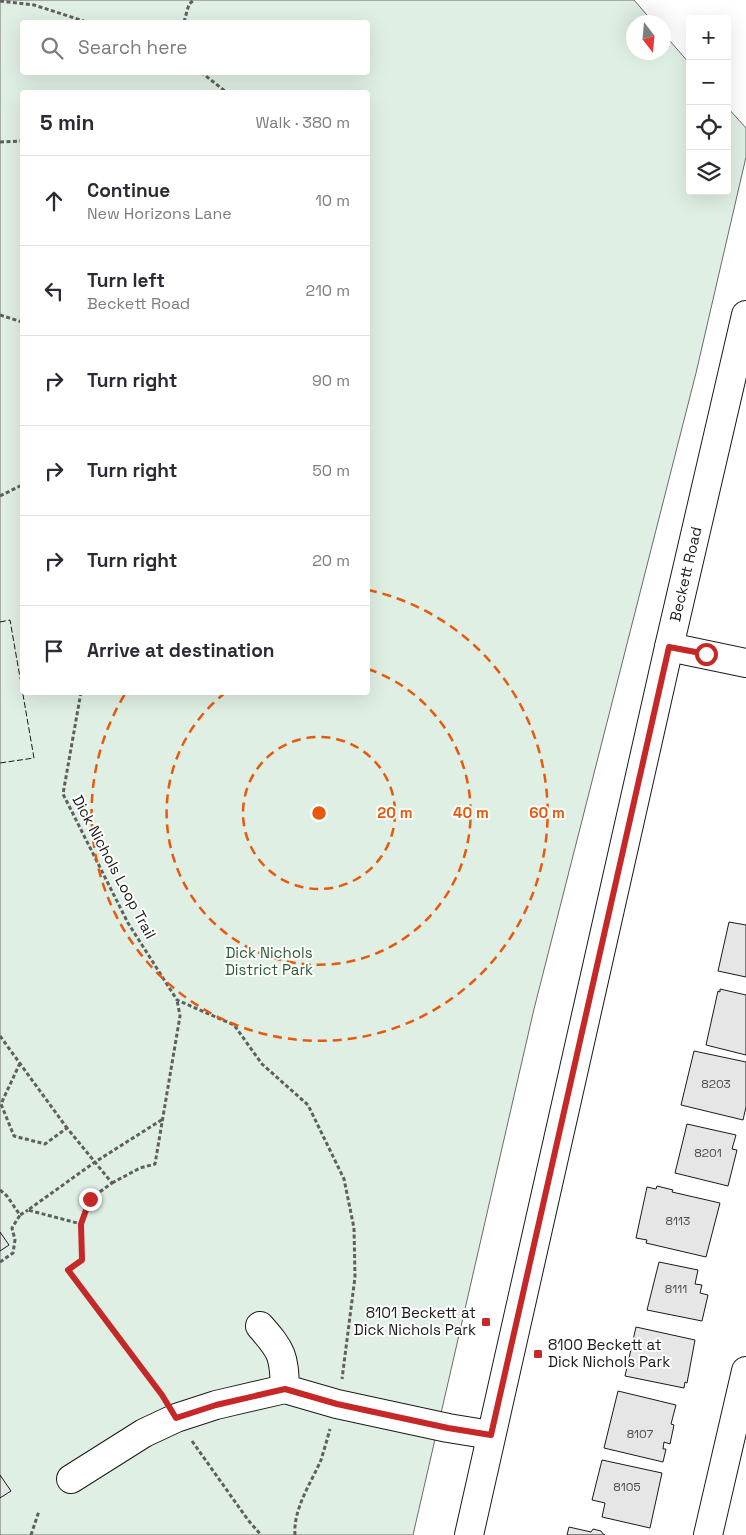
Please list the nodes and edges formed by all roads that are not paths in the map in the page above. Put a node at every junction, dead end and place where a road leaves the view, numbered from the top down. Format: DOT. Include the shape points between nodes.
graph roads {
  1 [pos="746,315"];
  2 [pos="669,647"];
  3 [pos="746,663"];
  4 [pos="260,1326"];
  5 [pos="746,1371"];
  6 [pos="285,1389"];
  7 [pos="491,1435"];
  8 [pos="71,1479"];
  9 [pos="468,1535"];
  10 [pos="708,1535"];
  1 -- 2 [label="street, Beckett Road"];
  2 -- 3 [label="street"];
  2 -- 7 [label="street, Beckett Road"];
  4 -- 6 [label="street" via="281,1354"];
  5 -- 10 [label="street"];
  6 -- 7 [label="street" via="337,1404"];
  6 -- 8 [label="street" via="176,1418 144,1433"];
  7 -- 9 [label="street, Beckett Road"];
}
